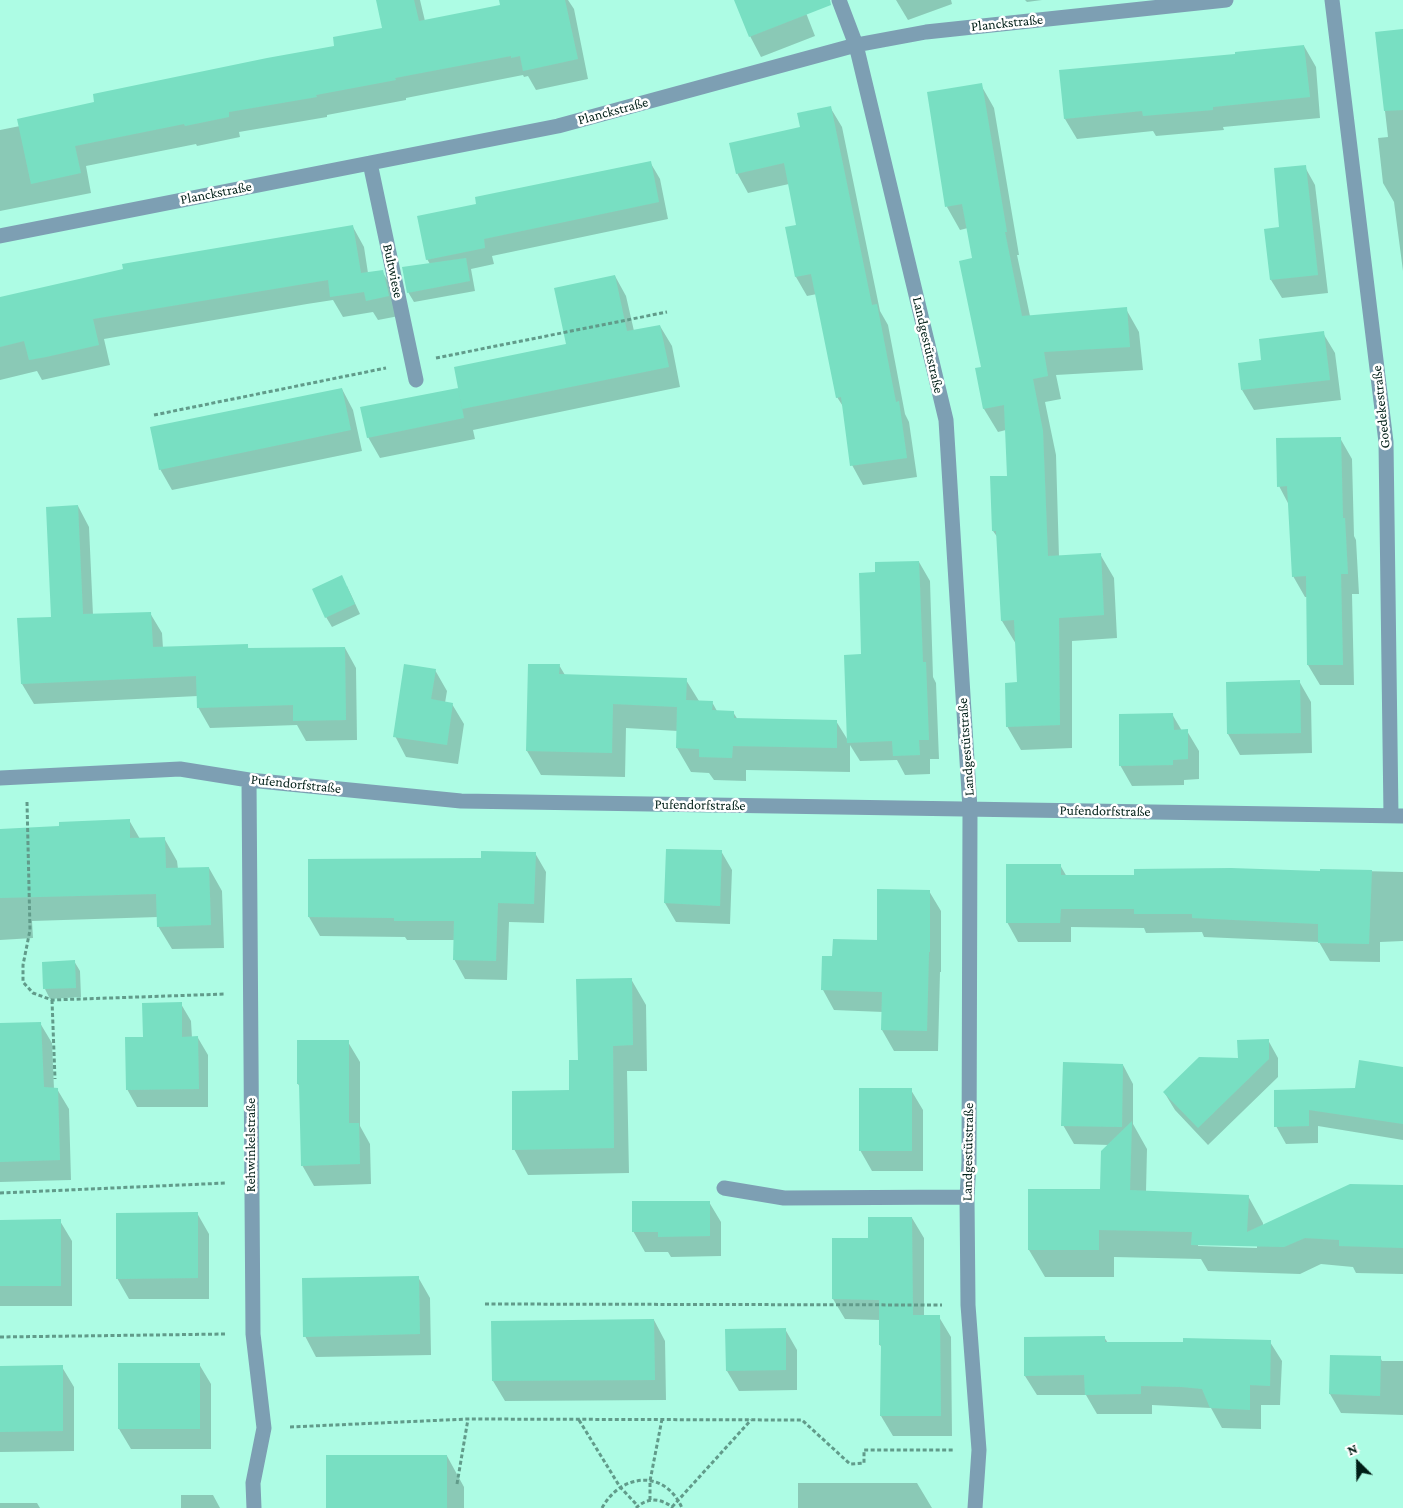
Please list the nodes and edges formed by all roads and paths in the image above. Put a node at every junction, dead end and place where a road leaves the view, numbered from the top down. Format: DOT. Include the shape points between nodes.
graph roads {
  1 [pos="838,0"];
  2 [pos="1226,0"];
  3 [pos="1332,0"];
  4 [pos="856,45"];
  5 [pos="370,163"];
  6 [pos="0,236"];
  7 [pos="416,380"];
  8 [pos="26,776"];
  9 [pos="0,778"];
  10 [pos="249,780"];
  11 [pos="970,809"];
  12 [pos="1397,816"];
  13 [pos="250,992"];
  14 [pos="52,1000"];
  15 [pos="55,1078"];
  16 [pos="252,1182"];
  17 [pos="724,1188"];
  18 [pos="0,1193"];
  19 [pos="967,1197"];
  20 [pos="485,1304"];
  21 [pos="968,1305"];
  22 [pos="252,1334"];
  23 [pos="0,1337"];
  24 [pos="468,1419"];
  25 [pos="579,1419"];
  26 [pos="662,1419"];
  27 [pos="751,1419"];
  28 [pos="264,1428"];
  29 [pos="979,1450"];
  30 [pos="650,1481"];
  31 [pos="457,1484"];
  32 [pos="620,1487"];
  33 [pos="650,1500"];
  34 [pos="679,1500"];
  35 [pos="637,1507"];
  36 [pos="254,1508"];
  37 [pos="602,1508"];
  38 [pos="673,1508"];
  39 [pos="682,1508"];
  40 [pos="975,1508"];
  1 -- 4 [label="street, Landgestütstraße"];
  2 -- 4 [label="street, Planckstraße" via="926,32"];
  3 -- 12 [label="street, Goedekestraße" via="1386,442"];
  4 -- 5 [label="street, Planckstraße" via="558,126"];
  4 -- 11 [label="street, Landgestütstraße" via="946,420"];
  5 -- 6 [label="street, Planckstraße"];
  5 -- 7 [label="street, Bultwiese"];
  8 -- 9 [label="street, Pufendorfstraße"];
  8 -- 10 [label="street, Pufendorfstraße" via="180,769"];
  8 -- 14 [label="path" via="30,930 23,982 33,993"];
  10 -- 11 [label="street, Pufendorfstraße" via="461,801"];
  10 -- 13 [label="street, Rehwinkelstraße"];
  11 -- 12 [label="street, Pufendorfstraße"];
  11 -- 19 [label="street, Landgestütstraße"];
  13 -- 14 [label="path"];
  13 -- 16 [label="street, Rehwinkelstraße"];
  14 -- 15 [label="path"];
  16 -- 18 [label="path"];
  16 -- 22 [label="street, Rehwinkelstraße"];
  17 -- 19 [label="street" via="784,1198"];
  19 -- 21 [label="street, Landgestütstraße"];
  20 -- 21 [label="path"];
  21 -- 29 [label="street, Landgestütstraße"];
  22 -- 23 [label="path"];
  22 -- 28 [label="street, Rehwinkelstraße"];
  24 -- 25 [label="path"];
  24 -- 28 [label="path"];
  24 -- 31 [label="path"];
  25 -- 26 [label="path"];
  25 -- 32 [label="path"];
  26 -- 27 [label="path"];
  26 -- 30 [label="path"];
  27 -- 29 [label="path" via="802,1420 850,1464 864,1463 864,1450"];
  27 -- 34 [label="path"];
  28 -- 36 [label="street, Rehwinkelstraße" via="253,1483"];
  29 -- 40 [label="street, Landgestütstraße"];
  30 -- 32 [label="path" via="639,1480"];
  30 -- 33 [label="path"];
  30 -- 34 [label="path" via="671,1491"];
  32 -- 35 [label="path"];
  32 -- 37 [label="path"];
  33 -- 35 [label="path"];
  33 -- 38 [label="path" via="666,1502"];
  34 -- 38 [label="path"];
  34 -- 39 [label="path"];
}
